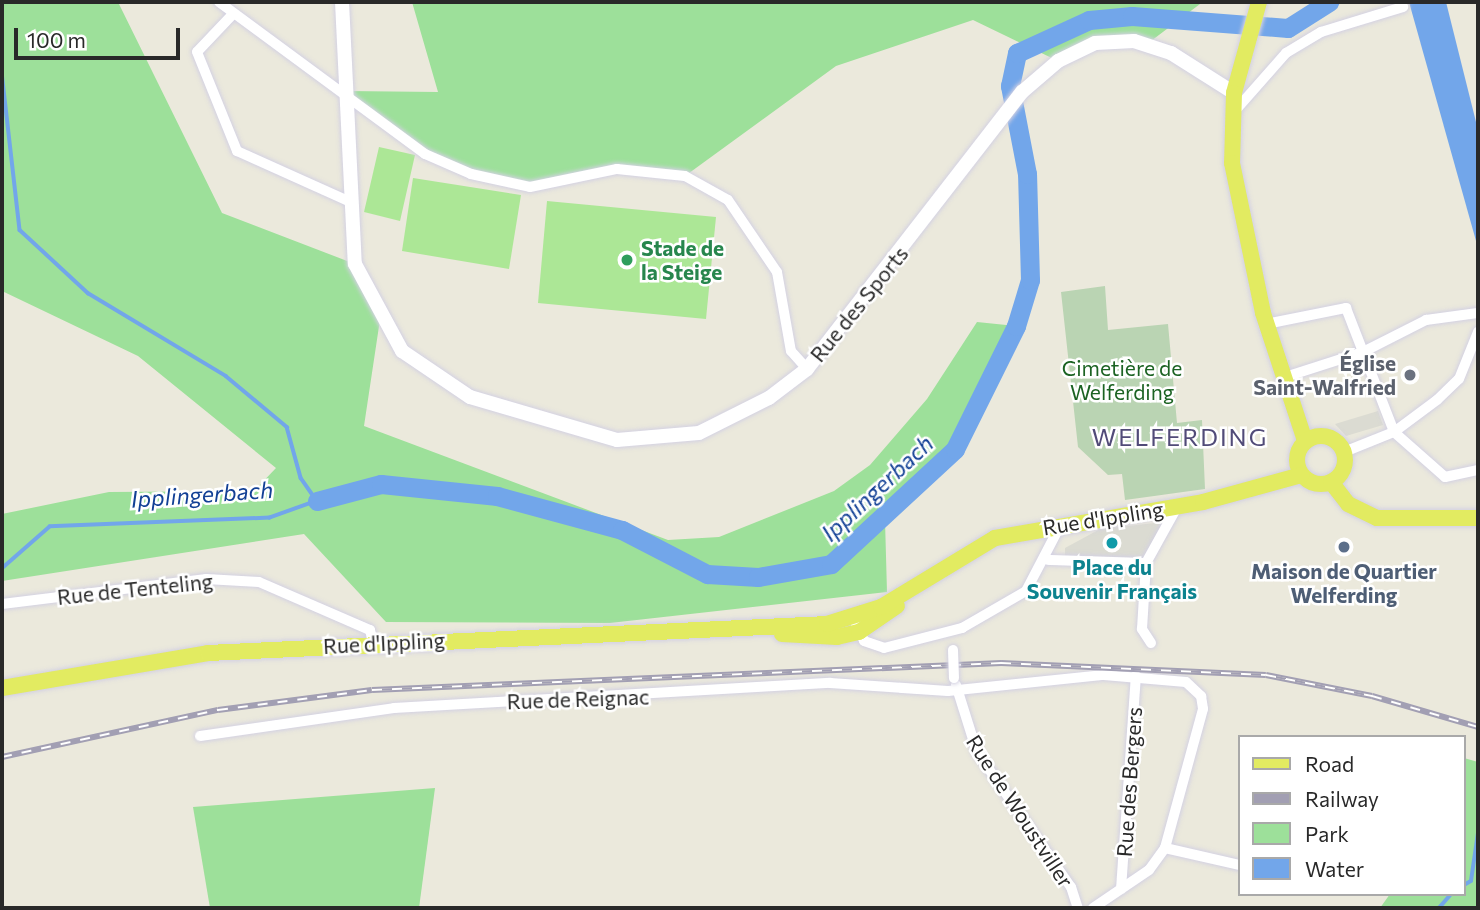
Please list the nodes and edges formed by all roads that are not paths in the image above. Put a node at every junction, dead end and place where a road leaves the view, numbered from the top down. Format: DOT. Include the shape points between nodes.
graph roads {
  1 [pos="219,2"];
  2 [pos="342,2"];
  3 [pos="1259,3"];
  4 [pos="1403,7"];
  5 [pos="233,14"];
  6 [pos="345,91"];
  7 [pos="1234,93"];
  8 [pos="1233,114"];
  9 [pos="348,201"];
  10 [pos="1478,313"];
  11 [pos="1266,324"];
  12 [pos="1478,332"];
  13 [pos="1363,352"];
  14 [pos="807,369"];
  15 [pos="1282,378"];
  16 [pos="1394,432"];
  17 [pos="1305,441"];
  18 [pos="1344,452"];
  19 [pos="1478,470"];
  20 [pos="1301,475"];
  21 [pos="1331,482"];
  22 [pos="1177,506"];
  23 [pos="1478,518"];
  24 [pos="1061,524"];
  25 [pos="1048,560"];
  26 [pos="1146,563"];
  27 [pos="2,604"];
  28 [pos="856,625"];
  29 [pos="955,631"];
  30 [pos="373,643"];
  31 [pos="1151,643"];
  32 [pos="1136,676"];
  33 [pos="2,688"];
  34 [pos="957,691"];
  35 [pos="200,736"];
  36 [pos="1165,848"];
  37 [pos="1238,865"];
  38 [pos="1121,889"];
  39 [pos="1078,908"];
  40 [pos="1093,908"];
  1 -- 5 [label="street"];
  2 -- 6 [label="street, Rue des Sports"];
  3 -- 7 [label="main road"];
  4 -- 8 [label="street" via="1321,32 1286,53"];
  5 -- 6 [label="street"];
  5 -- 9 [label="street" via="197,52 237,151"];
  6 -- 9 [label="street, Rue des Sports"];
  6 -- 14 [label="street" via="425,154 471,174 530,187 617,169 685,176 728,200 777,272 791,351"];
  7 -- 8 [label="main road"];
  7 -- 14 [label="street, Rue des Sports" via="1158,47 1116,40 1058,61 1023,92"];
  8 -- 11 [label="main road" via="1233,163"];
  9 -- 14 [label="street, Rue des Sports" via="355,264 402,351 470,397 617,439 699,433 769,398"];
  10 -- 13 [label="street" via="1426,320"];
  11 -- 13 [label="street" via="1346,308"];
  11 -- 15 [label="main road"];
  12 -- 16 [label="street" via="1459,379"];
  13 -- 15 [label="street"];
  13 -- 16 [label="street"];
  15 -- 17 [label="main road"];
  16 -- 18 [label="street"];
  16 -- 19 [label="street" via="1445,477"];
  17 -- 18 [label="main road" via="1326,436"];
  17 -- 20 [label="main road" via="1296,456"];
  18 -- 21 [label="main road" via="1342,472"];
  20 -- 21 [label="main road" via="1315,484"];
  20 -- 22 [label="main road, Rue d'Ippling"];
  21 -- 23 [label="main road" via="1348,504 1377,517"];
  22 -- 24 [label="main road, Rue d'Ippling"];
  22 -- 26 [label="street"];
  24 -- 25 [label="street"];
  24 -- 28 [label="main road, Rue d'Ippling" via="980,544"];
  25 -- 26 [label="street"];
  25 -- 29 [label="street" via="1015,600"];
  26 -- 31 [label="street" via="1142,629"];
  27 -- 30 [label="street, Rue de Tenteling" via="206,579 260,582 370,630"];
  28 -- 29 [label="street" via="866,643 884,648"];
  28 -- 30 [label="main road, Rue d'Ippling" via="818,639 769,631"];
  29 -- 34 [label="street, Rue de Woustviller, bridge"];
  30 -- 33 [label="main road, Rue d'Ippling" via="208,653"];
  32 -- 34 [label="street, Rue de Reignac"];
  32 -- 36 [label="street, Rue de Reignac" via="1186,682 1202,702"];
  32 -- 38 [label="street, Rue des Bergers"];
  34 -- 35 [label="street, Rue de Reignac" via="830,683 439,705"];
  34 -- 39 [label="street, Rue de Woustviller" via="977,751 1071,887"];
  36 -- 37 [label="street"];
  36 -- 38 [label="street"];
  38 -- 40 [label="street"];
}
